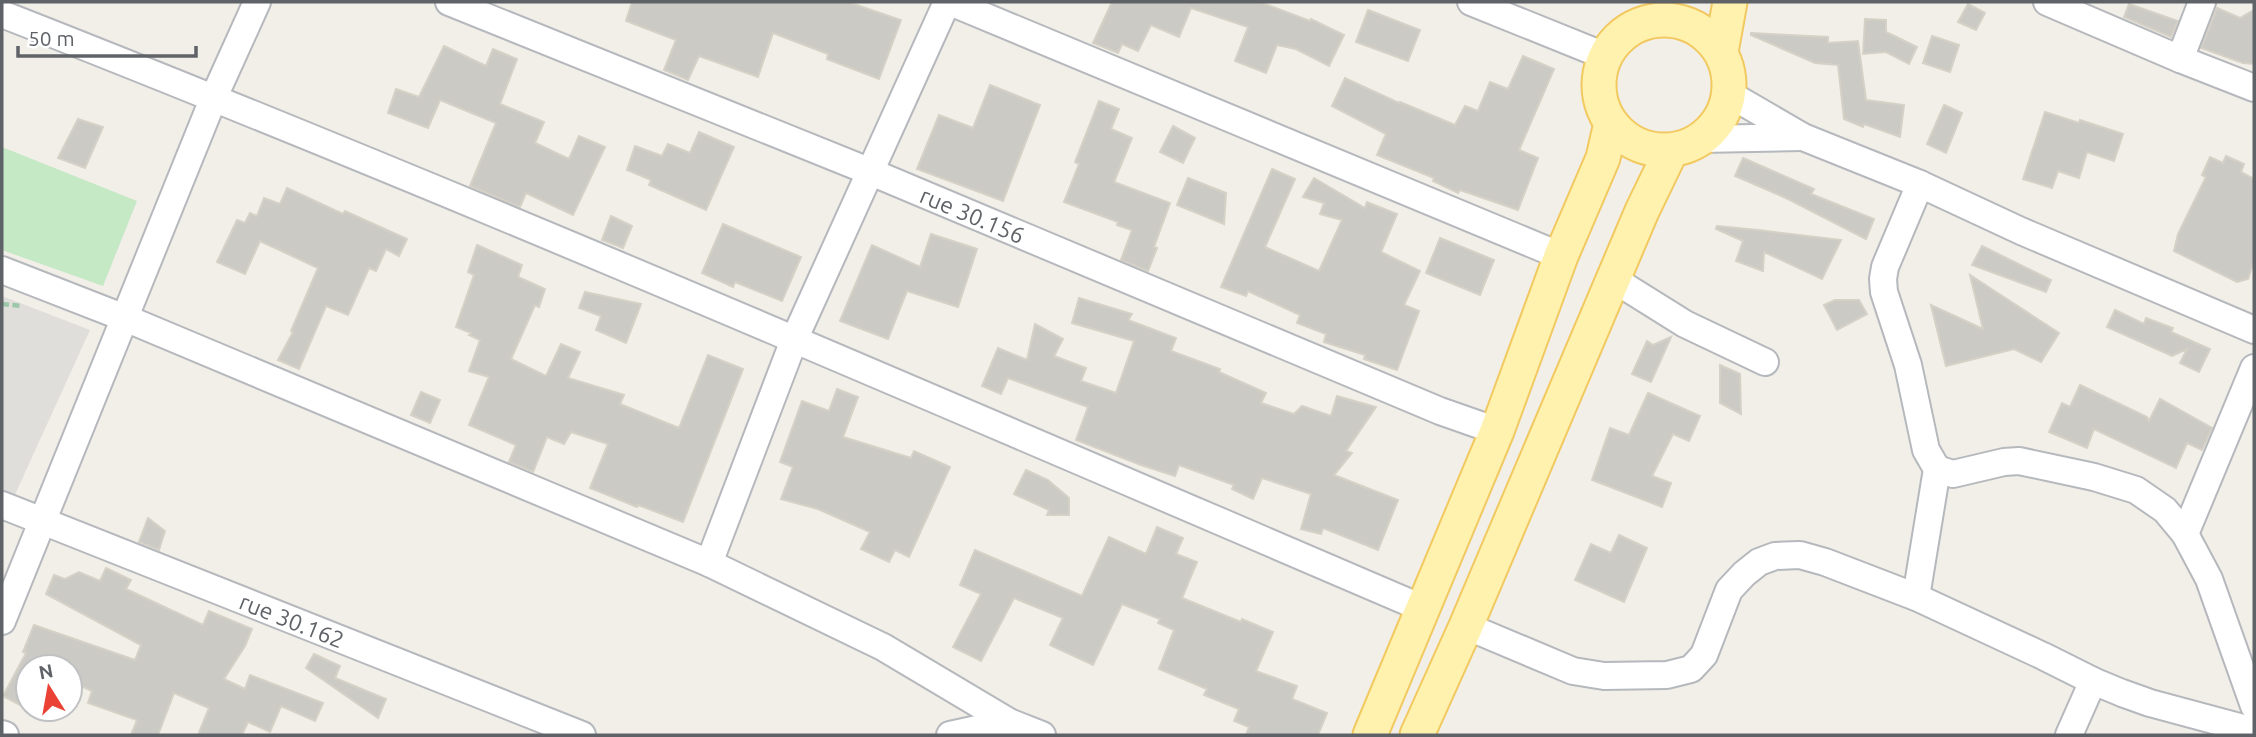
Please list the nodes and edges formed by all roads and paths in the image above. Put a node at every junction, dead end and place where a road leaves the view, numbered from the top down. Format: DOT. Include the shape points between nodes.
graph roads {
  1 [pos="257,2"];
  2 [pos="449,2"];
  3 [pos="948,2"];
  4 [pos="1471,2"];
  5 [pos="1730,2"];
  6 [pos="2048,2"];
  7 [pos="2202,2"];
  8 [pos="1659,11"];
  9 [pos="2,14"];
  10 [pos="1721,52"];
  11 [pos="1605,57"];
  12 [pos="2180,59"];
  13 [pos="2254,88"];
  14 [pos="1729,94"];
  15 [pos="214,97"];
  16 [pos="1611,123"];
  17 [pos="1804,137"];
  18 [pos="1686,145"];
  19 [pos="871,172"];
  20 [pos="1920,184"];
  21 [pos="1561,256"];
  22 [pos="2,270"];
  23 [pos="1613,279"];
  24 [pos="125,318"];
  25 [pos="2254,330"];
  26 [pos="794,340"];
  27 [pos="1765,362"];
  28 [pos="2254,368"];
  29 [pos="1497,431"];
  30 [pos="1937,470"];
  31 [pos="2,505"];
  32 [pos="42,521"];
  33 [pos="2185,534"];
  34 [pos="709,563"];
  35 [pos="1916,597"];
  36 [pos="1422,608"];
  37 [pos="2,621"];
  38 [pos="1466,626"];
  39 [pos="2093,681"];
  40 [pos="2254,706"];
  41 [pos="1009,722"];
  42 [pos="2254,731"];
  43 [pos="582,735"];
  44 [pos="950,735"];
  45 [pos="1042,735"];
  46 [pos="1370,735"];
  47 [pos="1417,735"];
  48 [pos="2069,735"];
  1 -- 15 [label="street"];
  2 -- 19 [label="street, rue 30.156"];
  3 -- 19 [label="street"];
  3 -- 21 [label="street"];
  4 -- 11 [label="street"];
  5 -- 10 [label="main road"];
  6 -- 12 [label="street"];
  7 -- 12 [label="street"];
  8 -- 10 [label="main road" via="1708,36"];
  8 -- 11 [label="main road" via="1616,40"];
  9 -- 15 [label="street"];
  10 -- 14 [label="main road" via="1729,72"];
  11 -- 16 [label="main road" via="1599,87"];
  12 -- 13 [label="street"];
  14 -- 17 [label="street"];
  14 -- 18 [label="main road" via="1714,127"];
  15 -- 24 [label="street"];
  15 -- 26 [label="street"];
  16 -- 18 [label="main road" via="1643,147"];
  16 -- 21 [label="main road" via="1603,158"];
  17 -- 18 [label="street"];
  17 -- 20 [label="street"];
  18 -- 23 [label="main road" via="1654,185"];
  19 -- 26 [label="street"];
  19 -- 29 [label="street, rue 30.156"];
  20 -- 25 [label="street"];
  20 -- 30 [label="street" via="1883,279 1915,390 1926,450"];
  21 -- 29 [label="main road"];
  22 -- 24 [label="street"];
  23 -- 27 [label="street" via="1685,324"];
  23 -- 38 [label="main road"];
  24 -- 32 [label="street"];
  24 -- 34 [label="street"];
  26 -- 34 [label="street"];
  26 -- 36 [label="street"];
  28 -- 33 [label="street"];
  29 -- 36 [label="main road"];
  30 -- 33 [label="street" via="1953,474 2020,461 2094,477 2136,490 2165,510"];
  30 -- 35 [label="street"];
  31 -- 32 [label="street, rue 30.162"];
  32 -- 37 [label="street"];
  32 -- 43 [label="street, rue 30.162"];
  33 -- 40 [label="street" via="2210,579"];
  34 -- 41 [label="street" via="873,641"];
  35 -- 38 [label="street" via="1825,562 1800,555 1774,556 1759,562 1729,590 1704,655 1691,669 1667,676 1573,671"];
  35 -- 39 [label="street"];
  36 -- 46 [label="main road"];
  38 -- 47 [label="main road"];
  39 -- 42 [label="street" via="2150,703"];
  39 -- 48 [label="street"];
  41 -- 44 [label="street"];
  41 -- 45 [label="street"];
}
